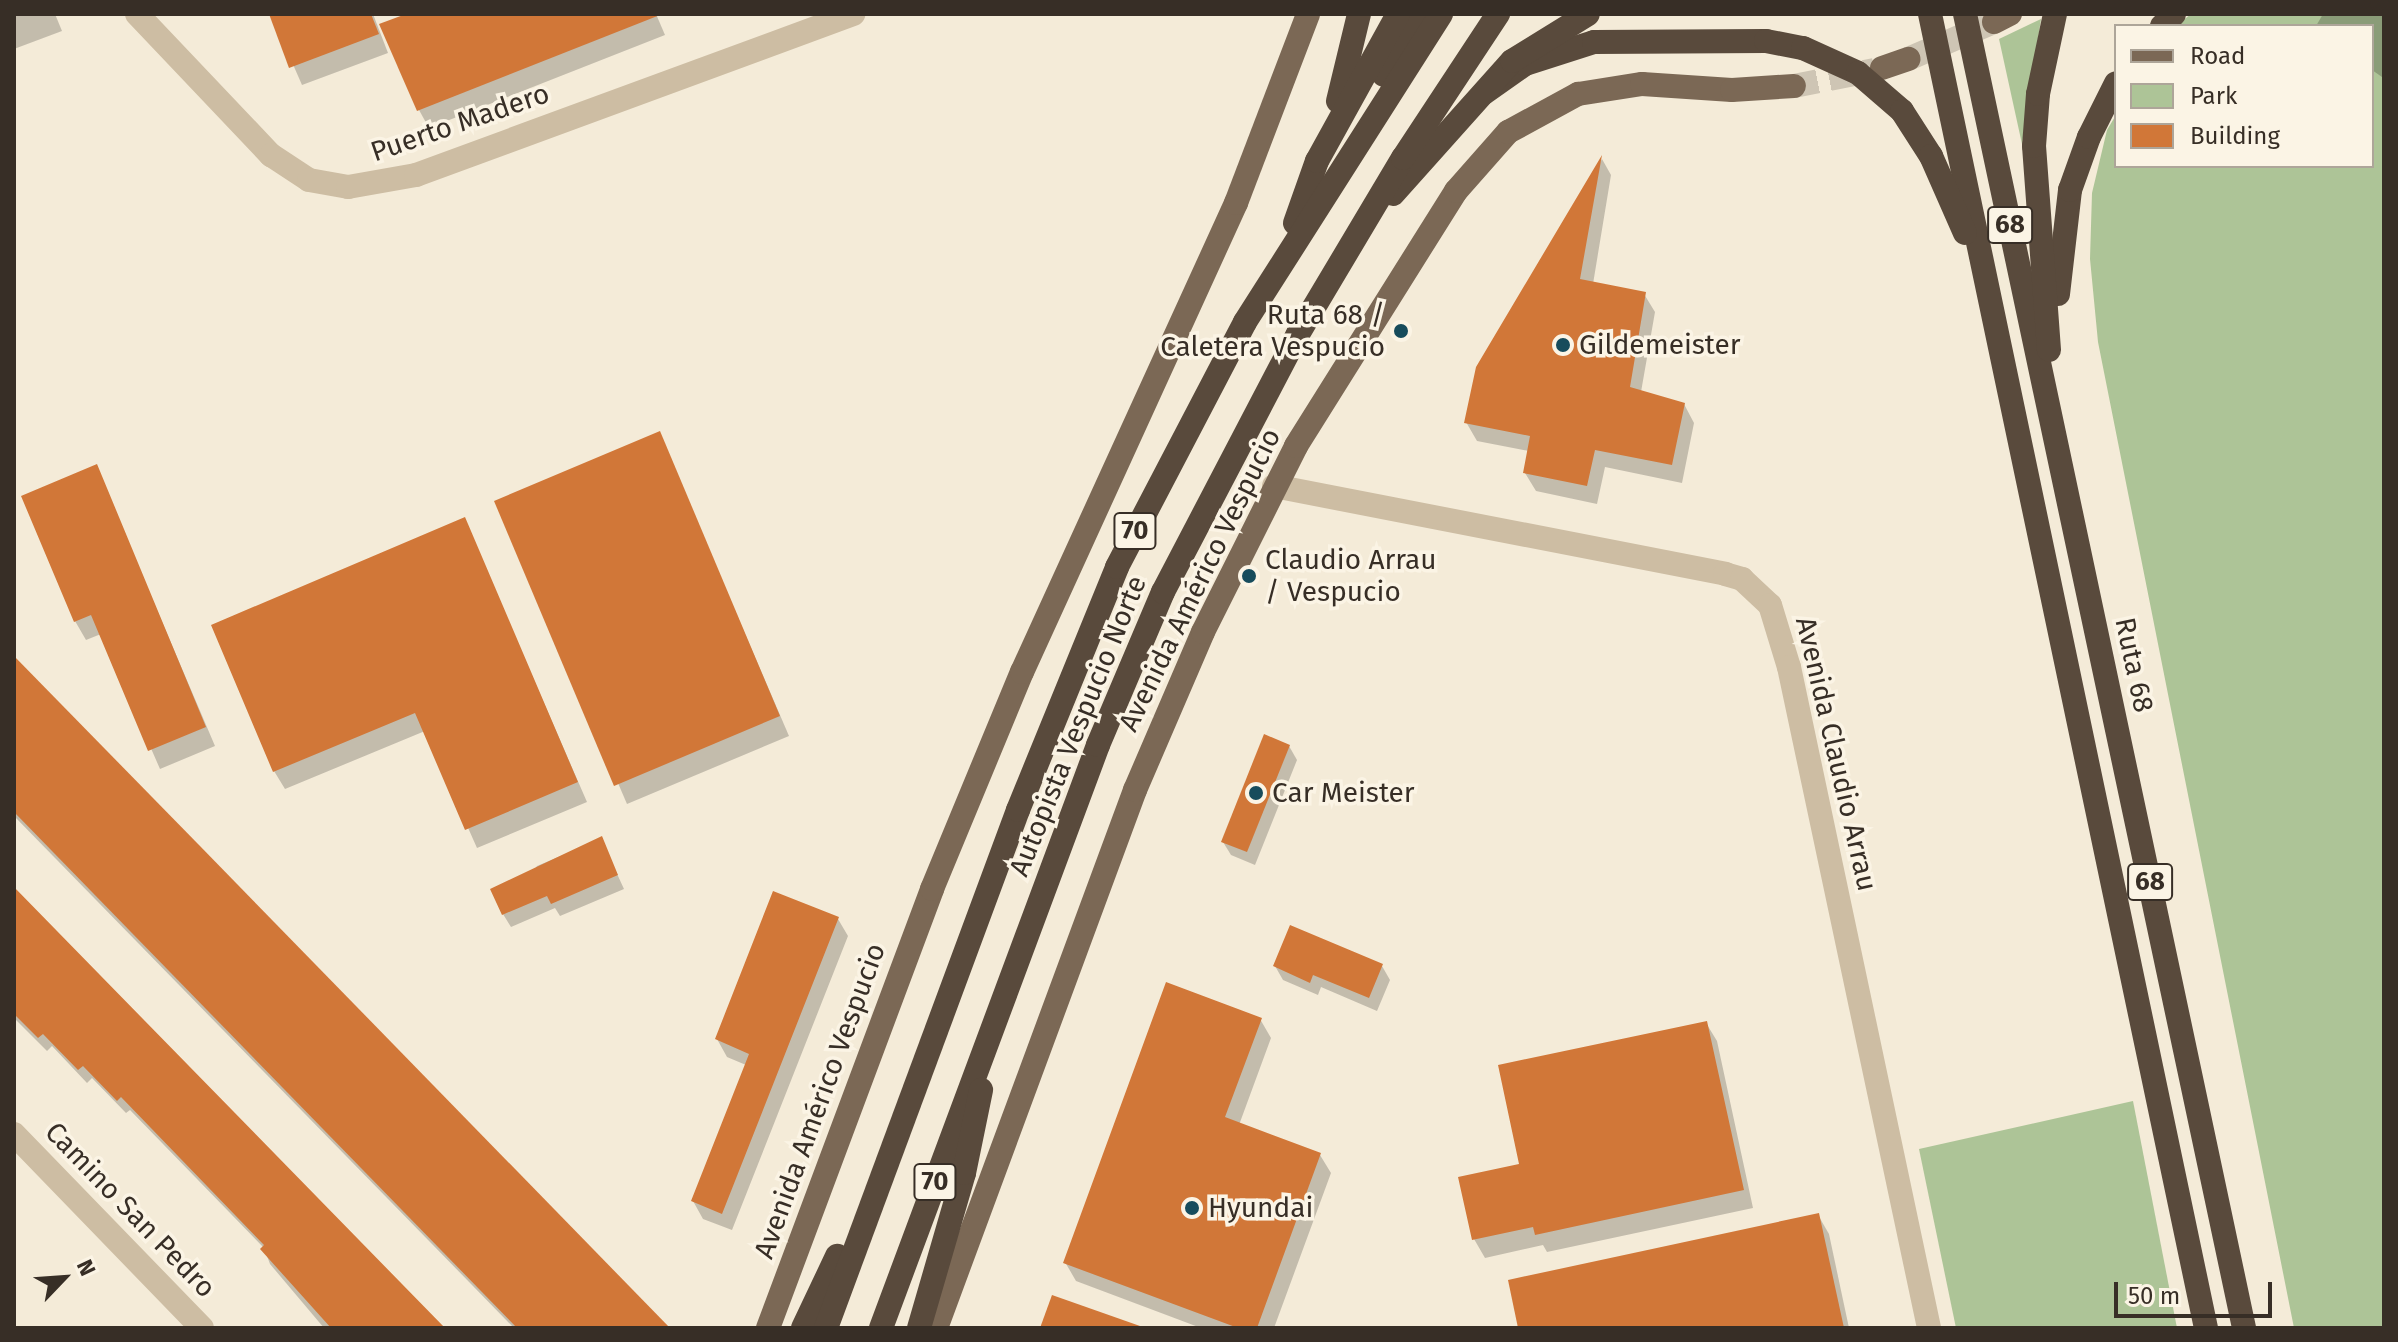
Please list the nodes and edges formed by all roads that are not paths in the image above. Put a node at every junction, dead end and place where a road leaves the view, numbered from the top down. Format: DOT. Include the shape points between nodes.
graph roads {
  1 [pos="137,14"];
  2 [pos="853,14"];
  3 [pos="1308,14"];
  4 [pos="1359,14"];
  5 [pos="1398,14"];
  6 [pos="1417,14"];
  7 [pos="1441,14"];
  8 [pos="1498,14"];
  9 [pos="1588,14"];
  10 [pos="1930,14"];
  11 [pos="1965,14"];
  12 [pos="2055,14"];
  13 [pos="1908,59"];
  14 [pos="1882,68"];
  15 [pos="1794,86"];
  16 [pos="2114,87"];
  17 [pos="1484,93"];
  18 [pos="1317,161"];
  19 [pos="1295,226"];
  20 [pos="1362,228"];
  21 [pos="1280,266"];
  22 [pos="1984,279"];
  23 [pos="2055,436"];
  24 [pos="1274,486"];
  25 [pos="989,1036"];
  26 [pos="904,1117"];
  27 [pos="14,1134"];
  28 [pos="202,1328"];
  29 [pos="768,1328"];
  30 [pos="803,1328"];
  31 [pos="826,1328"];
  32 [pos="881,1328"];
  33 [pos="919,1328"];
  34 [pos="936,1328"];
  35 [pos="1929,1328"];
  36 [pos="2206,1328"];
  37 [pos="2244,1328"];
  1 -- 2 [label="street, Puerto Madero" via="271,155 309,180 348,187 394,182"];
  3 -- 29 [label="main road, Avenida Américo Vespucio" via="1236,203 1022,672 932,889"];
  4 -- 18 [label="highway" via="1347,75"];
  5 -- 18 [label="highway"];
  6 -- 19 [label="highway"];
  7 -- 21 [label="highway, Autopista Vespucio Norte / 70"];
  8 -- 20 [label="highway, Autopista Vespucio Norte / 70"];
  9 -- 17 [label="highway" via="1535,44"];
  10 -- 22 [label="highway, 68"];
  11 -- 23 [label="highway, Ruta 68 / 68"];
  12 -- 23 [label="highway" via="2038,94 2034,146"];
  13 -- 14 [label="main road"];
  15 -- 24 [label="main road, Avenida Américo Vespucio" via="1613,85 1555,103 1508,132 1445,206"];
  16 -- 23 [label="highway" via="2082,153 2065,214 2058,269"];
  17 -- 20 [label="highway"];
  17 -- 22 [label="highway" via="1525,64 1594,42 1766,41 1817,53 1870,82 1912,124"];
  18 -- 19 [label="highway"];
  19 -- 21 [label="highway"];
  20 -- 25 [label="highway, Autopista Vespucio Norte / 70" via="1267,387 1163,592 1103,732"];
  21 -- 26 [label="highway, Autopista Vespucio Norte / 70" via="1188,427 1093,621"];
  22 -- 36 [label="highway, 68"];
  23 -- 37 [label="highway, Ruta 68 / 68"];
  24 -- 34 [label="main road, Avenida Américo Vespucio" via="1135,790"];
  24 -- 35 [label="street, Avenida Claudio Arrau" via="1725,574 1742,579 1770,605 1789,667"];
  25 -- 32 [label="highway, Autopista Vespucio Norte / 70"];
  25 -- 33 [label="highway" via="964,1173"];
  26 -- 30 [label="highway"];
  26 -- 31 [label="highway, Autopista Vespucio Norte / 70"];
  27 -- 28 [label="street, Camino San Pedro"];
}
